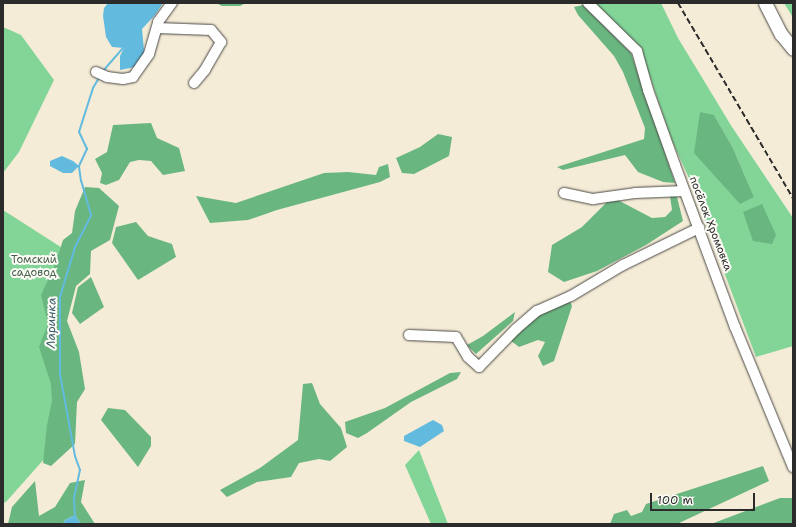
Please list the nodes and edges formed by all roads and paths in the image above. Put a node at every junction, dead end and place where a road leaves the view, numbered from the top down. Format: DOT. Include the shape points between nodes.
graph roads {
  1 [pos="172,3"];
  2 [pos="588,3"];
  3 [pos="765,3"];
  4 [pos="157,28"];
  5 [pos="793,49"];
  6 [pos="101,74"];
  7 [pos="194,83"];
  8 [pos="684,191"];
  9 [pos="564,193"];
  10 [pos="699,228"];
  11 [pos="409,335"];
  12 [pos="793,467"];
  1 -- 4 [label="street" via="158,22"];
  2 -- 8 [label="street, посёлок Хромовка" via="637,51"];
  3 -- 5 [label="main road" via="781,34"];
  4 -- 6 [label="street" via="149,54 133,77 123,79"];
  4 -- 7 [label="street" via="211,30 221,42 205,70"];
  8 -- 9 [label="street" via="593,199"];
  8 -- 10 [label="street, посёлок Хромовка"];
  10 -- 11 [label="street" via="538,311 479,367 468,357 456,337"];
  10 -- 12 [label="street, посёлок Хромовка" via="735,327"];
}
